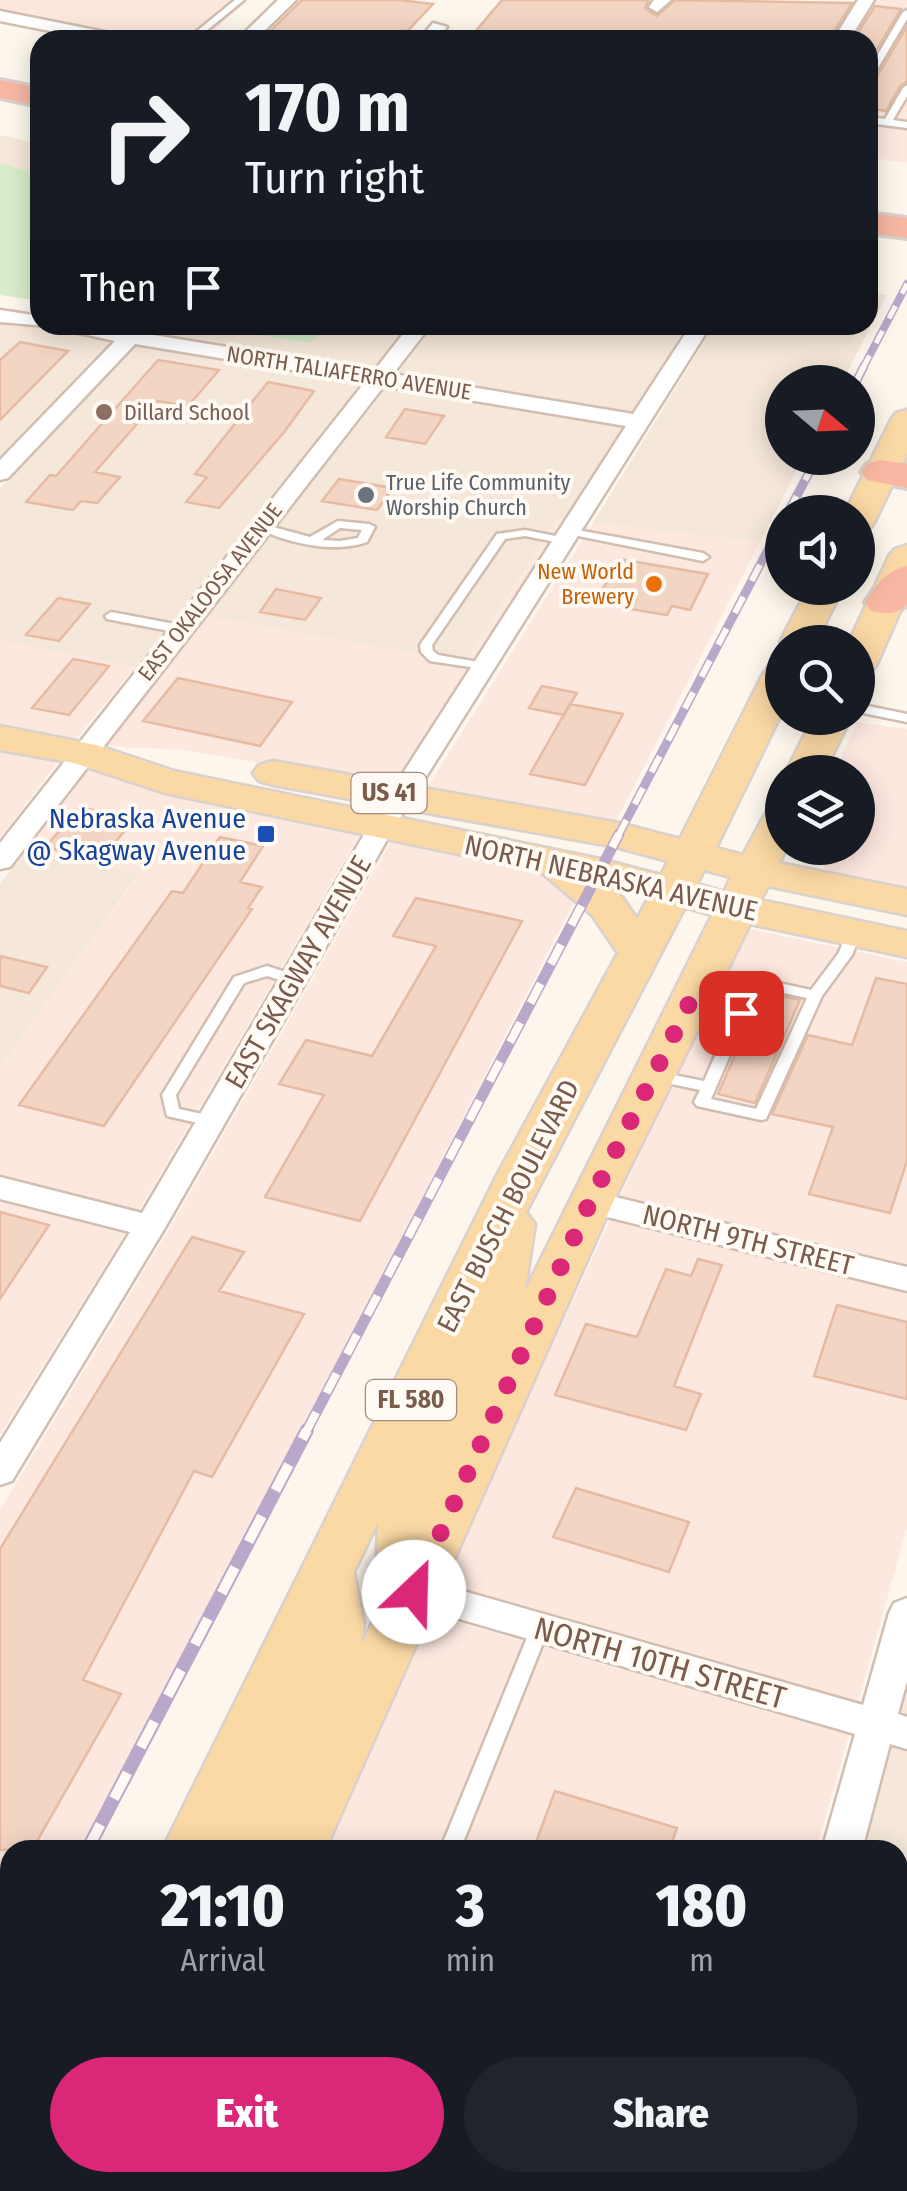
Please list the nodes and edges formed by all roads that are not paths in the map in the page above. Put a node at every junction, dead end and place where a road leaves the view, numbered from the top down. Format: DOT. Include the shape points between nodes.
graph roads {
  1 [pos="240,0"];
  2 [pos="288,0"];
  3 [pos="866,0"];
  4 [pos="907,12"];
  5 [pos="0,16"];
  6 [pos="70,30"];
  7 [pos="202,30"];
  8 [pos="256,30"];
  9 [pos="847,30"];
  10 [pos="878,61"];
  11 [pos="907,88"];
  12 [pos="0,90"];
  13 [pos="30,95"];
  14 [pos="878,121"];
  15 [pos="887,122"];
  16 [pos="907,125"];
  17 [pos="878,201"];
  18 [pos="907,205"];
  19 [pos="878,224"];
  20 [pos="907,228"];
  21 [pos="0,316"];
  22 [pos="30,320"];
  23 [pos="118,335"];
  24 [pos="413,335"];
  25 [pos="694,335"];
  26 [pos="130,337"];
  27 [pos="380,378"];
  28 [pos="642,422"];
  29 [pos="899,455"];
  30 [pos="0,473"];
  31 [pos="874,495"];
  32 [pos="262,527"];
  33 [pos="569,536"];
  34 [pos="316,540"];
  35 [pos="907,556"];
  36 [pos="703,557"];
  37 [pos="896,590"];
  38 [pos="111,616"];
  39 [pos="180,629"];
  40 [pos="875,631"];
  41 [pos="486,667"];
  42 [pos="765,708"];
  43 [pos="875,711"];
  44 [pos="907,718"];
  45 [pos="0,738"];
  46 [pos="82,754"];
  47 [pos="394,811"];
  48 [pos="765,852"];
  49 [pos="538,858"];
  50 [pos="0,860"];
  51 [pos="684,871"];
  52 [pos="746,889"];
  53 [pos="907,902"];
  54 [pos="854,932"];
  55 [pos="907,944"];
  56 [pos="640,954"];
  57 [pos="294,979"];
  58 [pos="815,995"];
  59 [pos="690,1002"];
  60 [pos="747,1014"];
  61 [pos="652,1076"];
  62 [pos="708,1087"];
  63 [pos="211,1121"];
  64 [pos="519,1178"];
  65 [pos="0,1188"];
  66 [pos="590,1202"];
  67 [pos="150,1226"];
  68 [pos="907,1279"];
  69 [pos="0,1472"];
  70 [pos="326,1572"];
  71 [pos="414,1592"];
  72 [pos="907,1613"];
  73 [pos="540,1628"];
  74 [pos="892,1729"];
  75 [pos="196,1840"];
  76 [pos="251,1840"];
  77 [pos="301,1840"];
  78 [pos="454,1840"];
  79 [pos="846,1840"];
  1 -- 7 [label="lane"];
  2 -- 8 [label="street"];
  3 -- 9 [label="street"];
  4 -- 10 [label="lane"];
  5 -- 6 [label="street"];
  11 -- 15 [label="lane"];
  12 -- 13 [label="highway"];
  14 -- 15 [label="lane"];
  15 -- 16 [label="lane"];
  17 -- 18 [label="highway"];
  19 -- 20 [label="highway"];
  21 -- 22 [label="street"];
  23 -- 26 [label="street, NORTH TALIAFERRO AVENUE"];
  24 -- 27 [label="street, EAST OKALOOSA AVENUE"];
  25 -- 28 [label="street, EAST SKAGWAY AVENUE"];
  26 -- 27 [label="street, NORTH TALIAFERRO AVENUE"];
  26 -- 30 [label="street"];
  27 -- 28 [label="street, NORTH TALIAFERRO AVENUE"];
  27 -- 32 [label="street, EAST OKALOOSA AVENUE"];
  28 -- 33 [label="street, EAST SKAGWAY AVENUE"];
  29 -- 31 [label="main road"];
  32 -- 34 [label="lane"];
  32 -- 39 [label="street, EAST OKALOOSA AVENUE"];
  33 -- 36 [label="lane"];
  33 -- 41 [label="street, EAST SKAGWAY AVENUE"];
  33 -- 41 [label="lane" via="501,536 426,645 434,658"];
  35 -- 37 [label="main road"];
  37 -- 40 [label="main road"];
  38 -- 39 [label="lane"];
  39 -- 46 [label="street, EAST OKALOOSA AVENUE"];
  41 -- 47 [label="street, EAST SKAGWAY AVENUE"];
  42 -- 51 [label="main road, EAST BUSCH BOULEVARD / FL 580"];
  43 -- 44 [label="lane"];
  45 -- 46 [label="main road, NORTH NEBRASKA AVENUE / US 41"];
  46 -- 47 [label="main road, NORTH NEBRASKA AVENUE / US 41" via="178,758"];
  46 -- 50 [label="street, EAST OKALOOSA AVENUE"];
  47 -- 49 [label="main road, NORTH NEBRASKA AVENUE / US 41"];
  47 -- 51 [label="main road, NORTH NEBRASKA AVENUE / US 41" via="619,835"];
  47 -- 57 [label="street, EAST SKAGWAY AVENUE"];
  48 -- 52 [label="main road, FL 580"];
  49 -- 51 [label="main road, NORTH NEBRASKA AVENUE / US 41"];
  49 -- 56 [label="main road" via="603,901"];
  51 -- 52 [label="main road, NORTH NEBRASKA AVENUE / US 41"];
  51 -- 56 [label="main road, EAST BUSCH BOULEVARD / FL 580"];
  52 -- 53 [label="main road, NORTH NEBRASKA AVENUE / US 41"];
  52 -- 54 [label="main road, NORTH NEBRASKA AVENUE / US 41"];
  52 -- 59 [label="main road, FL 580"];
  54 -- 55 [label="main road, NORTH NEBRASKA AVENUE / US 41"];
  54 -- 58 [label="lane"];
  56 -- 64 [label="main road, EAST BUSCH BOULEVARD / FL 580"];
  57 -- 63 [label="street, EAST SKAGWAY AVENUE"];
  57 -- 63 [label="lane" via="267,971 238,980 170,1096 172,1112"];
  58 -- 60 [label="lane" via="760,984"];
  58 -- 62 [label="lane" via="795,1023 761,1115 702,1102"];
  59 -- 60 [label="lane"];
  59 -- 61 [label="main road, FL 580"];
  60 -- 62 [label="lane"];
  61 -- 62 [label="lane"];
  61 -- 66 [label="main road, FL 580"];
  63 -- 67 [label="street, EAST SKAGWAY AVENUE"];
  64 -- 70 [label="main road, EAST BUSCH BOULEVARD / FL 580"];
  64 -- 71 [label="main road" via="500,1298 404,1503 404,1555"];
  65 -- 67 [label="street"];
  66 -- 68 [label="street, NORTH 9TH STREET"];
  66 -- 71 [label="main road, FL 580"];
  67 -- 69 [label="street, EAST SKAGWAY AVENUE"];
  70 -- 75 [label="main road, EAST BUSCH BOULEVARD / FL 580"];
  70 -- 76 [label="main road" via="337,1624 331,1662"];
  71 -- 73 [label="street, NORTH 10TH STREET"];
  71 -- 77 [label="main road, FL 580"];
  72 -- 74 [label="street"];
  73 -- 74 [label="street, NORTH 10TH STREET"];
  73 -- 78 [label="lane"];
  74 -- 79 [label="street"];
}
